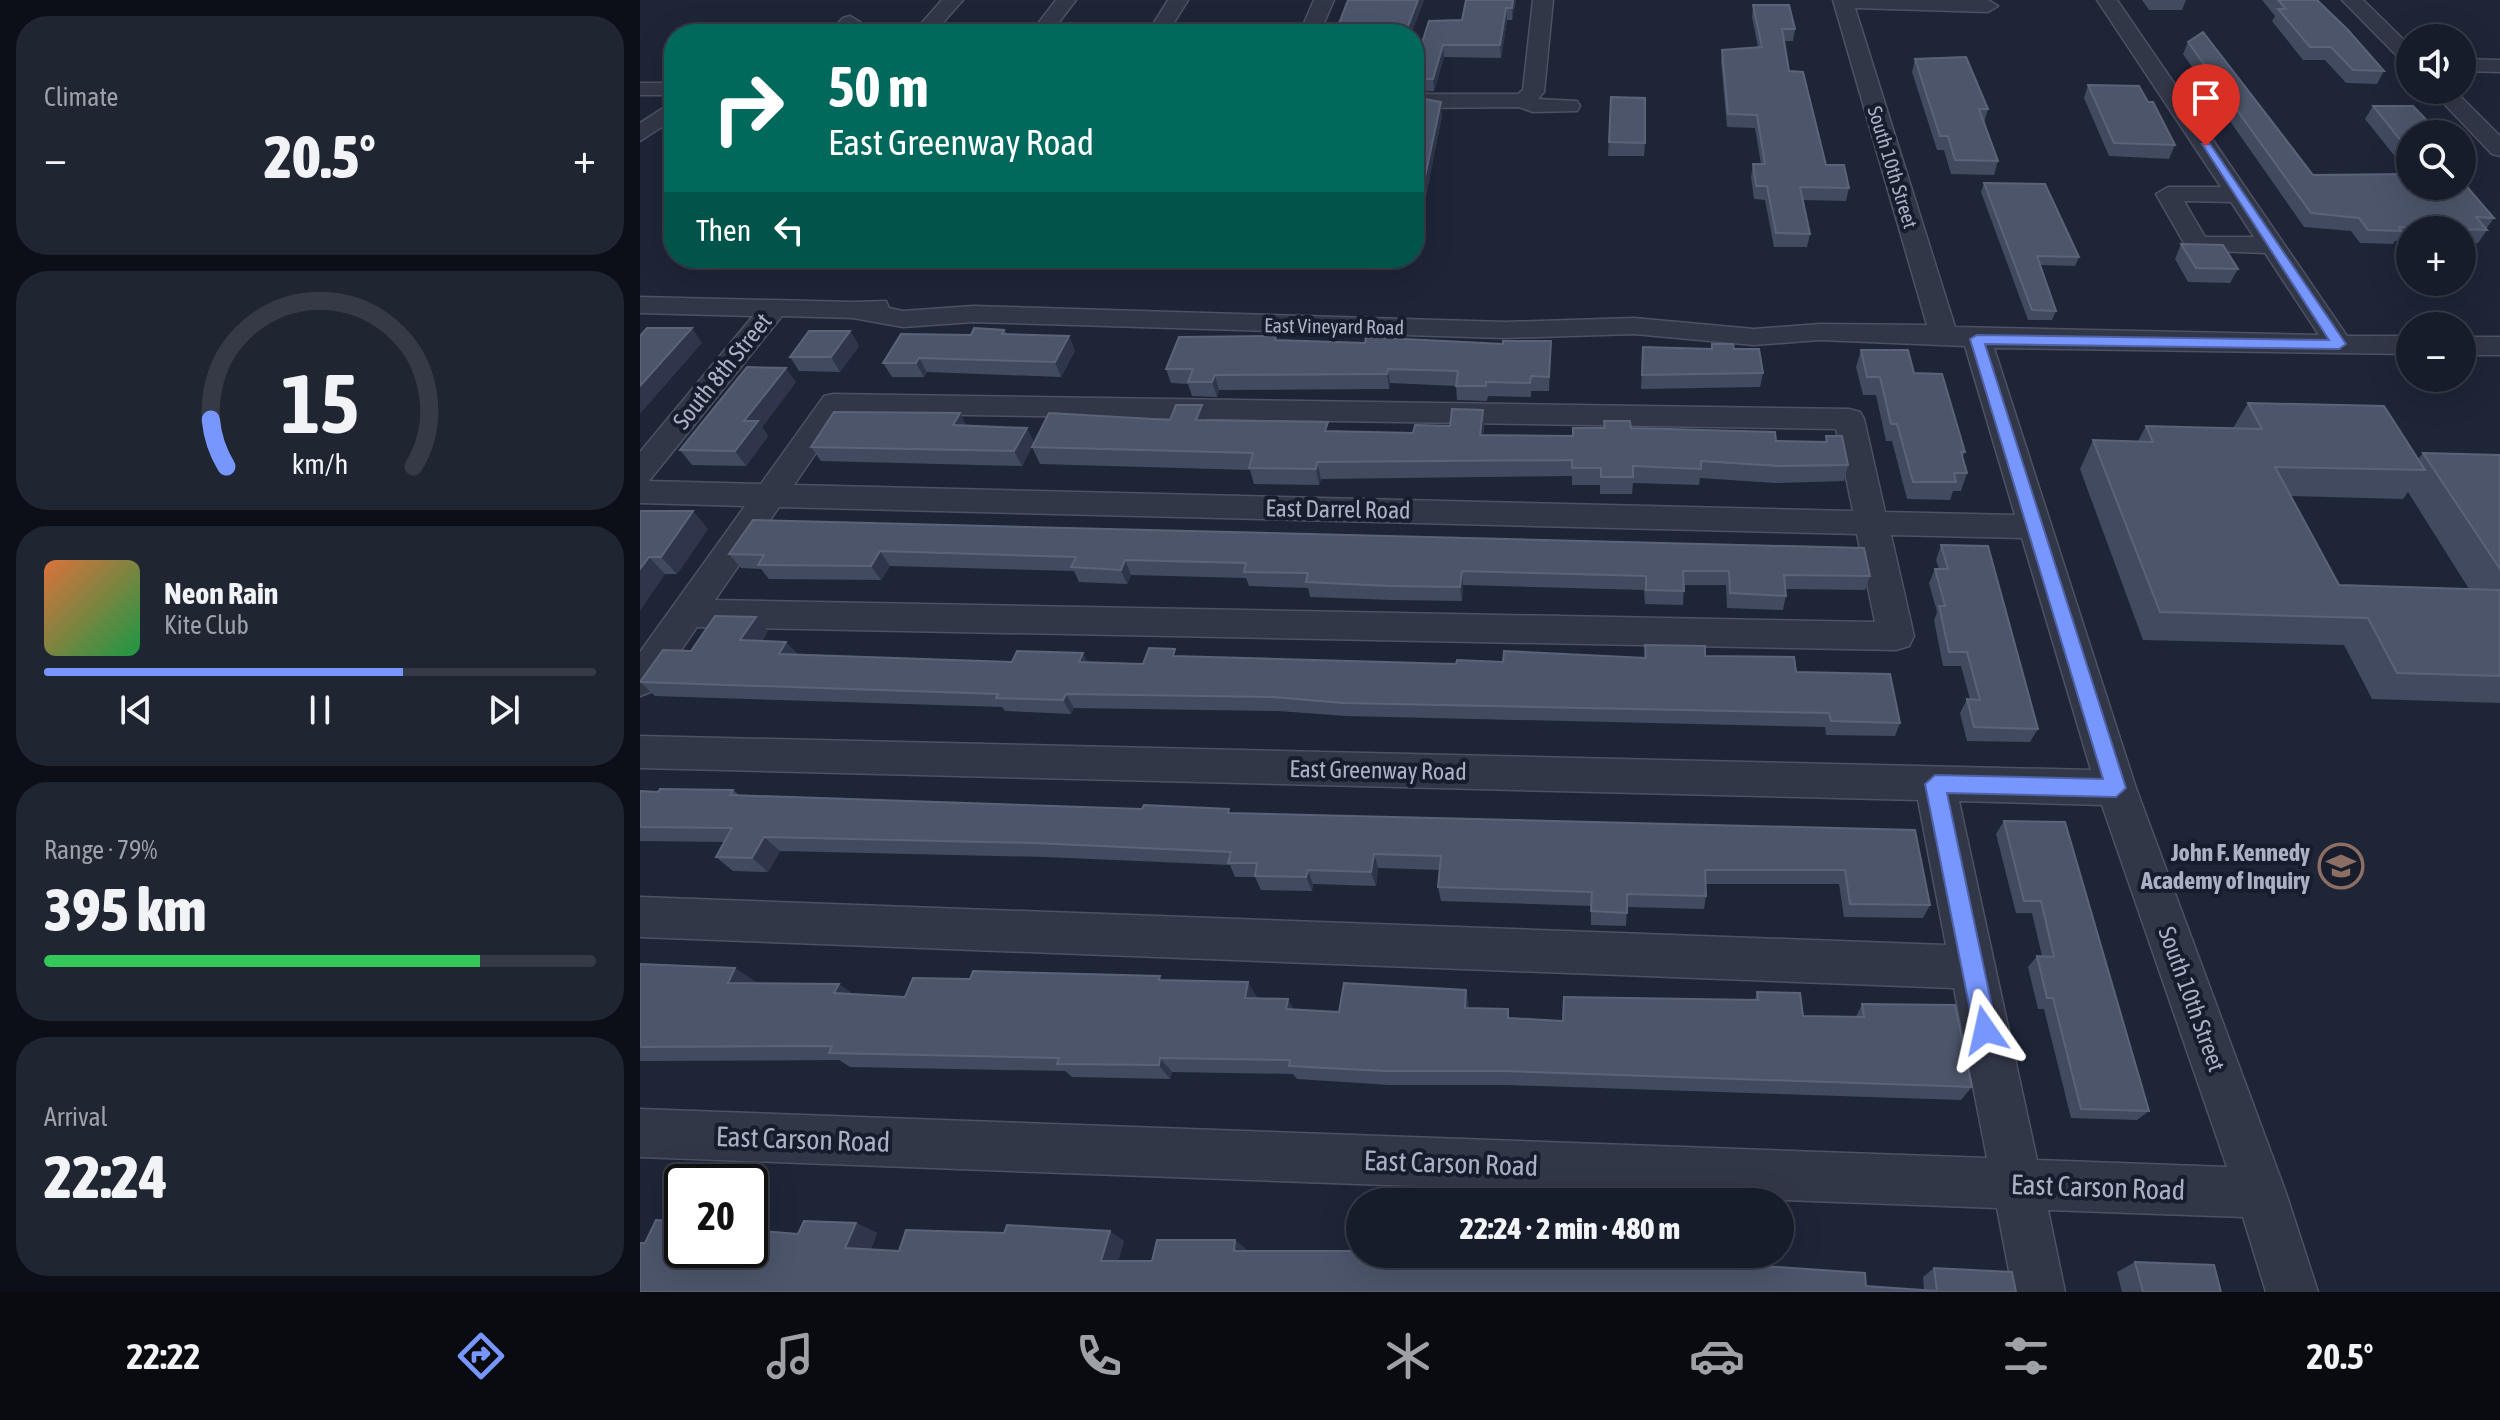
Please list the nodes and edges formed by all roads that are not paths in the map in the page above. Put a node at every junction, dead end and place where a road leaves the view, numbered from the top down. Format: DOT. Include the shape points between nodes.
graph roads {
  1 [pos="953,0"];
  2 [pos="1066,0"];
  3 [pos="1178,0"];
  4 [pos="1324,0"];
  5 [pos="1543,0"];
  6 [pos="2107,0"];
  7 [pos="2352,0"];
  8 [pos="1844,1"];
  9 [pos="1988,6"];
  10 [pos="1314,23"];
  11 [pos="931,24"];
  12 [pos="1048,24"];
  13 [pos="1163,24"];
  14 [pos="2396,42"];
  15 [pos="640,89"];
  16 [pos="664,89"];
  17 [pos="1523,100"];
  18 [pos="1424,101"];
  19 [pos="2456,104"];
  20 [pos="1569,106"];
  21 [pos="664,116"];
  22 [pos="640,134"];
  23 [pos="2500,149"];
  24 [pos="2153,168"];
  25 [pos="2168,194"];
  26 [pos="2239,195"];
  27 [pos="2273,245"];
  28 [pos="775,307"];
  29 [pos="646,311"];
  30 [pos="1960,337"];
  31 [pos="2339,344"];
  32 [pos="2396,345"];
  33 [pos="2476,346"];
  34 [pos="2500,346"];
  35 [pos="640,473"];
  36 [pos="640,492"];
  37 [pos="769,495"];
  38 [pos="1874,523"];
  39 [pos="2035,527"];
  40 [pos="688,613"];
  41 [pos="640,681"];
  42 [pos="640,752"];
  43 [pos="1935,784"];
  44 [pos="2116,788"];
  45 [pos="640,917"];
  46 [pos="1973,967"];
  47 [pos="640,1133"];
  48 [pos="2016,1183"];
  49 [pos="2261,1193"];
  50 [pos="2039,1292"];
  51 [pos="2292,1292"];
  1 -- 11 [label="street"];
  2 -- 12 [label="street"];
  3 -- 13 [label="street"];
  4 -- 10 [label="street"];
  5 -- 17 [label="street" via="1533,92"];
  6 -- 26 [label="street"];
  7 -- 14 [label="street"];
  8 -- 9 [label="street"];
  8 -- 30 [label="street, South 10th Street"];
  15 -- 16 [label="street"];
  17 -- 18 [label="street"];
  17 -- 20 [label="street"];
  19 -- 23 [label="street"];
  21 -- 22 [label="street"];
  24 -- 25 [label="street"];
  25 -- 26 [label="street"];
  25 -- 27 [label="street" via="2197,245"];
  26 -- 27 [label="street"];
  27 -- 31 [label="street"];
  28 -- 29 [label="street, East Vineyard Road"];
  28 -- 30 [label="street, East Vineyard Road" via="853,310 903,319 973,314 1505,330 1634,326 1754,337 1820,332"];
  28 -- 35 [label="street, South 8th Street"];
  30 -- 31 [label="street, East Vineyard Road"];
  30 -- 39 [label="street, South 10th Street"];
  31 -- 32 [label="street, East Vineyard Road"];
  33 -- 34 [label="street"];
  36 -- 37 [label="street, East Darrel Road"];
  37 -- 38 [label="street, East Darrel Road"];
  37 -- 38 [label="street" via="834,403 1849,419"];
  37 -- 40 [label="street"];
  38 -- 39 [label="street, East Darrel Road"];
  38 -- 40 [label="street" via="1896,636"];
  39 -- 44 [label="street, South 10th Street"];
  40 -- 41 [label="street"];
  42 -- 43 [label="street, East Greenway Road"];
  43 -- 44 [label="street, East Greenway Road"];
  43 -- 46 [label="street"];
  44 -- 49 [label="street, South 10th Street"];
  45 -- 46 [label="street"];
  46 -- 48 [label="street"];
  47 -- 48 [label="street, East Carson Road"];
  48 -- 49 [label="street, East Carson Road"];
  48 -- 50 [label="street"];
  49 -- 51 [label="street, South 10th Street"];
}
